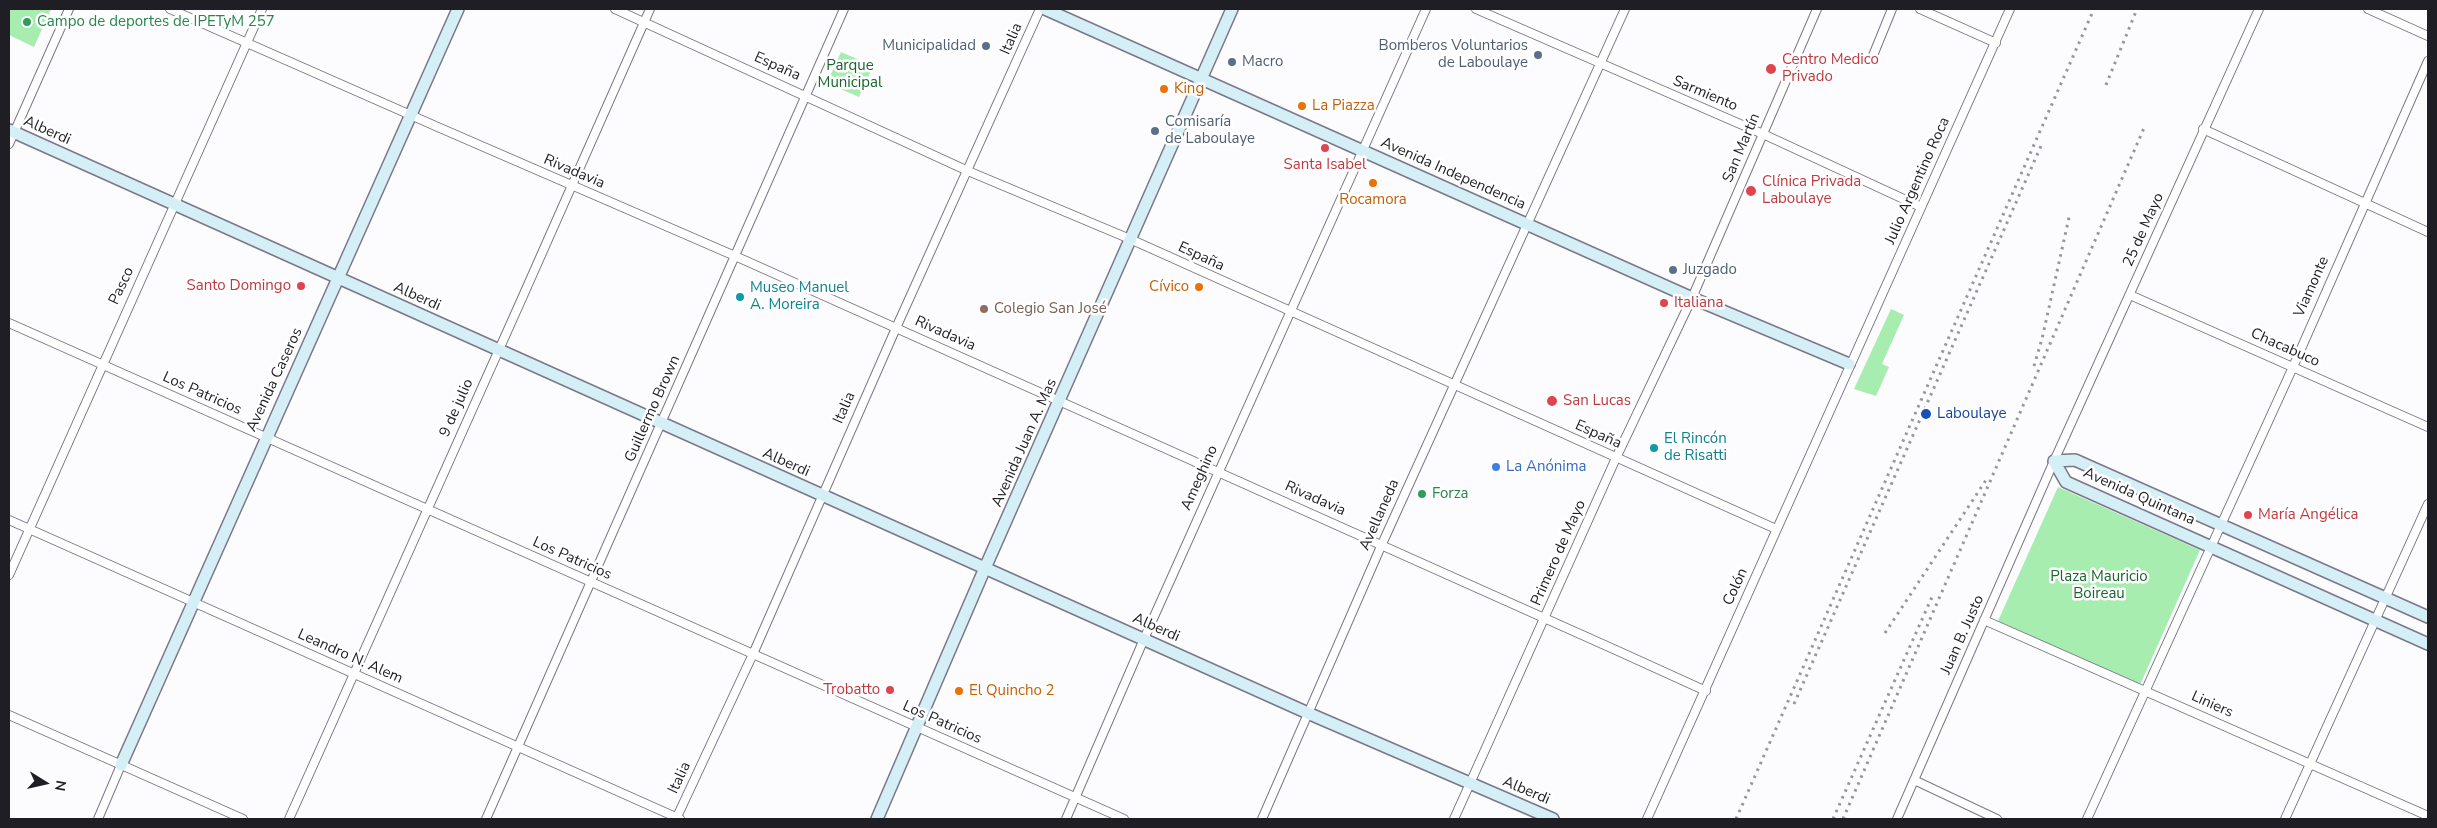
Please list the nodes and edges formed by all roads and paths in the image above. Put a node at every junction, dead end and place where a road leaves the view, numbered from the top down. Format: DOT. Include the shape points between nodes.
graph roads {
  1 [pos="69,9"];
  2 [pos="170,9"];
  3 [pos="262,9"];
  4 [pos="458,9"];
  5 [pos="615,9"];
  6 [pos="650,9"];
  7 [pos="844,9"];
  8 [pos="1040,9"];
  9 [pos="1045,9"];
  10 [pos="1232,9"];
  11 [pos="1426,9"];
  12 [pos="1476,9"];
  13 [pos="1624,9"];
  14 [pos="1817,9"];
  15 [pos="1892,9"];
  16 [pos="1920,9"];
  17 [pos="2010,9"];
  18 [pos="2259,9"];
  19 [pos="2368,9"];
  20 [pos="644,22"];
  21 [pos="2428,36"];
  22 [pos="1996,43"];
  23 [pos="248,44"];
  24 [pos="1872,58"];
  25 [pos="2428,60"];
  26 [pos="1600,64"];
  27 [pos="1202,79"];
  28 [pos="807,95"];
  29 [pos="410,117"];
  30 [pos="2203,128"];
  31 [pos="11,131"];
  32 [pos="1763,134"];
  33 [pos="9,144"];
  34 [pos="1364,150"];
  35 [pos="968,171"];
  36 [pos="574,186"];
  37 [pos="2364,203"];
  38 [pos="175,204"];
  39 [pos="1922,207"];
  40 [pos="1526,223"];
  41 [pos="2428,232"];
  42 [pos="1130,240"];
  43 [pos="735,257"];
  44 [pos="339,278"];
  45 [pos="2130,295"];
  46 [pos="1692,298"];
  47 [pos="1291,313"];
  48 [pos="9,324"];
  49 [pos="896,328"];
  50 [pos="498,350"];
  51 [pos="1849,364"];
  52 [pos="101,365"];
  53 [pos="2293,367"];
  54 [pos="1453,385"];
  55 [pos="1061,400"];
  56 [pos="662,423"];
  57 [pos="2428,427"];
  58 [pos="265,438"];
  59 [pos="1616,458"];
  60 [pos="2054,461"];
  61 [pos="1219,470"];
  62 [pos="822,495"];
  63 [pos="2428,504"];
  64 [pos="428,510"];
  65 [pos="9,520"];
  66 [pos="2221,524"];
  67 [pos="29,529"];
  68 [pos="1776,529"];
  69 [pos="1382,544"];
  70 [pos="2210,546"];
  71 [pos="985,568"];
  72 [pos="9,576"];
  73 [pos="591,582"];
  74 [pos="2384,598"];
  75 [pos="193,602"];
  76 [pos="2428,617"];
  77 [pos="1545,618"];
  78 [pos="1984,620"];
  79 [pos="2374,621"];
  80 [pos="1144,639"];
  81 [pos="2428,644"];
  82 [pos="753,654"];
  83 [pos="353,674"];
  84 [pos="1706,691"];
  85 [pos="2144,691"];
  86 [pos="1310,714"];
  87 [pos="9,715"];
  88 [pos="916,727"];
  89 [pos="518,747"];
  90 [pos="2310,763"];
  91 [pos="121,765"];
  92 [pos="1914,780"];
  93 [pos="1469,783"];
  94 [pos="1076,798"];
  95 [pos="2428,816"];
  96 [pos="98,819"];
  97 [pos="243,819"];
  98 [pos="289,819"];
  99 [pos="486,819"];
  100 [pos="678,819"];
  101 [pos="876,819"];
  102 [pos="1066,819"];
  103 [pos="1124,819"];
  104 [pos="1262,819"];
  105 [pos="1454,819"];
  106 [pos="1553,819"];
  107 [pos="1647,819"];
  108 [pos="1897,819"];
  109 [pos="1997,819"];
  110 [pos="2087,819"];
  111 [pos="2285,819"];
  1 -- 31 [label="street"];
  2 -- 23 [label="street, Rivadavia"];
  3 -- 23 [label="street, Pasco"];
  4 -- 29 [label="main road, Avenida Caseros"];
  5 -- 20 [label="street, España"];
  6 -- 20 [label="street, 9 de julio"];
  7 -- 28 [label="street, Guillermo Brown"];
  8 -- 35 [label="street, Italia"];
  9 -- 27 [label="main road, Avenida Independencia"];
  10 -- 27 [label="main road, Avenida Juan A. Mas"];
  11 -- 34 [label="street, Ameghino"];
  12 -- 26 [label="street, Sarmiento"];
  13 -- 26 [label="street, Avellaneda"];
  14 -- 32 [label="street, San Martín"];
  15 -- 24 [label="street"];
  16 -- 22 [label="street"];
  17 -- 22 [label="street, Julio Argentino Roca"];
  18 -- 30 [label="street, 25 de Mayo"];
  19 -- 21 [label="street"];
  20 -- 28 [label="street, España"];
  20 -- 36 [label="street, 9 de julio"];
  22 -- 39 [label="street, Julio Argentino Roca"];
  23 -- 29 [label="street, Rivadavia"];
  23 -- 38 [label="street, Pasco"];
  25 -- 37 [label="street, Viamonte"];
  26 -- 32 [label="street, Sarmiento"];
  26 -- 40 [label="street, Avellaneda"];
  27 -- 34 [label="main road, Avenida Independencia"];
  27 -- 42 [label="main road, Avenida Juan A. Mas"];
  28 -- 35 [label="street, España"];
  28 -- 43 [label="street, Guillermo Brown"];
  29 -- 36 [label="street, Rivadavia"];
  29 -- 44 [label="main road, Avenida Caseros"];
  30 -- 37 [label="street"];
  30 -- 45 [label="street, 25 de Mayo"];
  31 -- 33 [label="street"];
  31 -- 38 [label="main road, Alberdi"];
  32 -- 39 [label="street, Sarmiento"];
  32 -- 46 [label="street, San Martín"];
  34 -- 40 [label="main road, Avenida Independencia"];
  34 -- 47 [label="street, Ameghino"];
  35 -- 42 [label="street, España"];
  35 -- 49 [label="street, Italia"];
  36 -- 43 [label="street, Rivadavia"];
  36 -- 50 [label="street, 9 de julio"];
  37 -- 41 [label="street"];
  37 -- 53 [label="street, Viamonte"];
  38 -- 44 [label="main road, Alberdi"];
  38 -- 52 [label="street, Pasco"];
  39 -- 51 [label="street, Julio Argentino Roca"];
  40 -- 46 [label="main road, Avenida Independencia"];
  40 -- 54 [label="street, Avellaneda"];
  42 -- 47 [label="street, España"];
  42 -- 55 [label="main road, Avenida Juan A. Mas"];
  43 -- 49 [label="street, Rivadavia"];
  43 -- 56 [label="street, Guillermo Brown"];
  44 -- 50 [label="main road, Alberdi"];
  44 -- 58 [label="main road, Avenida Caseros"];
  45 -- 53 [label="street, Chacabuco"];
  45 -- 60 [label="street, 25 de Mayo"];
  46 -- 51 [label="main road, Avenida Independencia"];
  46 -- 59 [label="street, Primero de Mayo"];
  47 -- 54 [label="street, España"];
  47 -- 61 [label="street, Ameghino"];
  48 -- 52 [label="street, Los Patricios"];
  49 -- 55 [label="street, Rivadavia"];
  49 -- 62 [label="street, Italia"];
  50 -- 56 [label="main road, Alberdi"];
  50 -- 64 [label="street, 9 de julio"];
  51 -- 68 [label="street, Colón"];
  52 -- 58 [label="street, Los Patricios"];
  52 -- 67 [label="street, Pasco"];
  53 -- 57 [label="street, Chacabuco"];
  53 -- 66 [label="street, Viamonte"];
  54 -- 59 [label="street, España"];
  54 -- 69 [label="street, Avellaneda"];
  55 -- 61 [label="street, Rivadavia"];
  55 -- 71 [label="main road, Avenida Juan A. Mas"];
  56 -- 62 [label="main road, Alberdi"];
  56 -- 73 [label="street, Guillermo Brown"];
  58 -- 64 [label="street, Los Patricios"];
  58 -- 75 [label="main road, Avenida Caseros"];
  59 -- 68 [label="street, España"];
  59 -- 77 [label="street, Primero de Mayo"];
  60 -- 66 [label="main road, Avenida Quintana" via="2075,460"];
  60 -- 70 [label="main road, Avenida Quintana" via="2066,482"];
  60 -- 78 [label="street, Juan B. Justo"];
  61 -- 69 [label="street, Rivadavia"];
  61 -- 80 [label="street, Ameghino"];
  62 -- 71 [label="main road, Alberdi"];
  62 -- 82 [label="street, Italia"];
  63 -- 74 [label="street"];
  64 -- 73 [label="street, Los Patricios"];
  64 -- 83 [label="street, 9 de julio"];
  65 -- 67 [label="street, Leandro N. Alem"];
  66 -- 70 [label="street, Viamonte"];
  66 -- 74 [label="main road, Avenida Quintana"];
  67 -- 72 [label="street, Pasco"];
  67 -- 75 [label="street, Leandro N. Alem"];
  68 -- 84 [label="street, Colón"];
  69 -- 77 [label="street, Rivadavia"];
  69 -- 86 [label="street, Avellaneda"];
  70 -- 79 [label="main road, Avenida Quintana"];
  70 -- 85 [label="street, Viamonte"];
  71 -- 80 [label="main road, Alberdi"];
  71 -- 88 [label="main road, Avenida Juan A. Mas"];
  73 -- 82 [label="street, Los Patricios"];
  73 -- 89 [label="street, Guillermo Brown"];
  74 -- 76 [label="main road, Avenida Quintana"];
  74 -- 79 [label="street"];
  75 -- 83 [label="street, Leandro N. Alem"];
  75 -- 91 [label="main road, Avenida Caseros"];
  77 -- 84 [label="street, Rivadavia"];
  77 -- 93 [label="street, Primero de Mayo"];
  78 -- 85 [label="street, Liniers"];
  78 -- 92 [label="street, Juan B. Justo"];
  79 -- 81 [label="main road, Avenida Quintana"];
  79 -- 90 [label="street"];
  80 -- 86 [label="main road, Alberdi"];
  80 -- 94 [label="street, Ameghino"];
  82 -- 88 [label="street, Los Patricios"];
  82 -- 100 [label="street, Italia"];
  83 -- 89 [label="street, Leandro N. Alem"];
  83 -- 98 [label="street, 9 de julio"];
  84 -- 107 [label="street, Colón"];
  85 -- 90 [label="street, Liniers"];
  85 -- 110 [label="street, Viamonte"];
  86 -- 93 [label="main road, Alberdi"];
  86 -- 104 [label="street, Avellaneda"];
  87 -- 91 [label="street"];
  88 -- 94 [label="street, Los Patricios"];
  88 -- 101 [label="main road, Avenida Juan A. Mas"];
  89 -- 99 [label="street, Guillermo Brown"];
  89 -- 100 [label="street, Leandro N. Alem"];
  90 -- 95 [label="street, Liniers"];
  90 -- 111 [label="street"];
  91 -- 96 [label="street"];
  91 -- 97 [label="street"];
  92 -- 108 [label="street, Juan B. Justo"];
  92 -- 109 [label="street"];
  93 -- 105 [label="street, Primero de Mayo"];
  93 -- 106 [label="main road, Alberdi"];
  94 -- 102 [label="street, Ameghino"];
  94 -- 103 [label="street, Los Patricios"];
}
